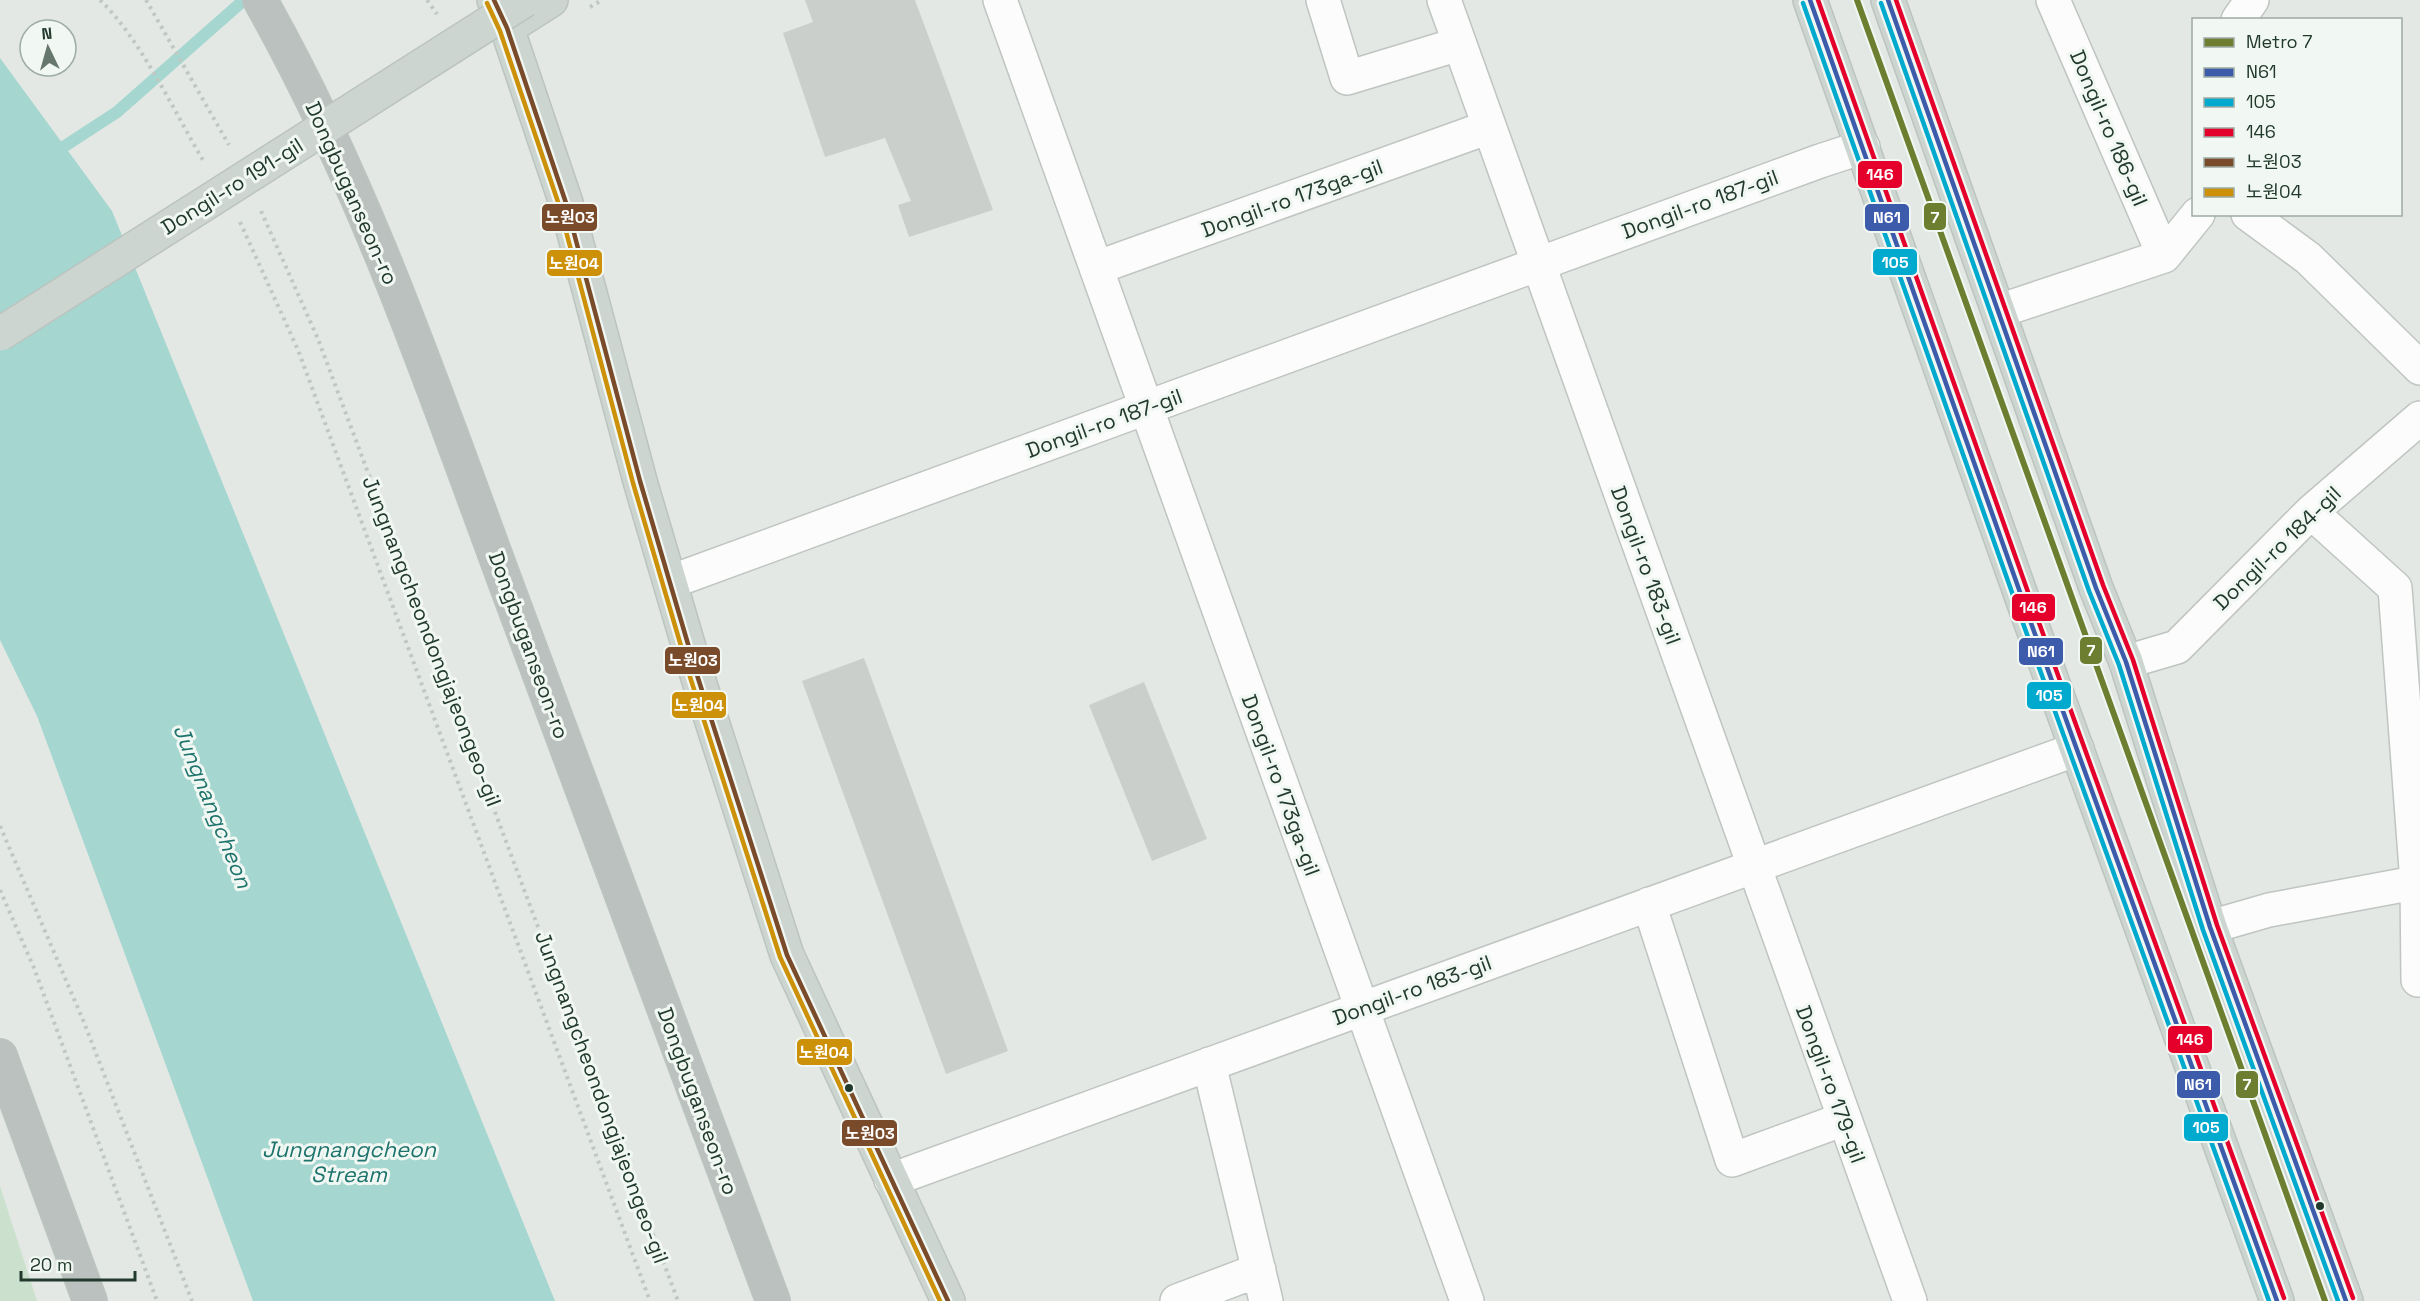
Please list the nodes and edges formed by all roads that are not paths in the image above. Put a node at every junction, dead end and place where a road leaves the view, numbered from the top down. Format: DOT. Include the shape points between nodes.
graph roads {
  1 [pos="260,0"];
  2 [pos="525,0"];
  3 [pos="551,0"];
  4 [pos="1000,0"];
  5 [pos="1323,0"];
  6 [pos="1444,0"];
  7 [pos="1810,0"];
  8 [pos="1888,0"];
  9 [pos="2053,0"];
  10 [pos="2252,0"];
  11 [pos="500,14"];
  12 [pos="2239,18"];
  13 [pos="1459,44"];
  14 [pos="1489,127"];
  15 [pos="1863,147"];
  16 [pos="2196,216"];
  17 [pos="2251,216"];
  18 [pos="2164,256"];
  19 [pos="1538,264"];
  20 [pos="1096,268"];
  21 [pos="1999,311"];
  22 [pos="0,334"];
  23 [pos="2420,368"];
  24 [pos="1146,408"];
  25 [pos="2420,418"];
  26 [pos="2311,512"];
  27 [pos="670,582"];
  28 [pos="2126,662"];
  29 [pos="2411,681"];
  30 [pos="2078,749"];
  31 [pos="1753,867"];
  32 [pos="2418,882"];
  33 [pos="1649,904"];
  34 [pos="2210,927"];
  35 [pos="2420,980"];
  36 [pos="1362,1009"];
  37 [pos="0,1056"];
  38 [pos="1209,1064"];
  39 [pos="1844,1119"];
  40 [pos="891,1180"];
  41 [pos="1262,1285"];
  42 [pos="90,1301"];
  43 [pos="773,1301"];
  44 [pos="948,1301"];
  45 [pos="1177,1301"];
  46 [pos="1467,1301"];
  47 [pos="1910,1301"];
  48 [pos="2277,1301"];
  49 [pos="2346,1301"];
  1 -- 43 [label="highway, Dongbuganseon-ro" via="370,224"];
  2 -- 22 [label="main road, Dongil-ro 191-gil, bridge"];
  3 -- 11 [label="main road"];
  4 -- 20 [label="street, Dongil-ro 173ga-gil"];
  5 -- 13 [label="street" via="1347,78"];
  6 -- 13 [label="street"];
  7 -- 15 [label="main road"];
  8 -- 21 [label="main road"];
  9 -- 18 [label="street, Dongil-ro 186-gil"];
  10 -- 12 [label="street"];
  11 -- 27 [label="main road" via="566,203"];
  13 -- 14 [label="street"];
  14 -- 19 [label="street"];
  14 -- 20 [label="street, Dongil-ro 173ga-gil"];
  15 -- 19 [label="street, Dongil-ro 187-gil"];
  15 -- 30 [label="main road"];
  16 -- 18 [label="street"];
  17 -- 23 [label="street" via="2308,258"];
  18 -- 21 [label="street"];
  19 -- 24 [label="street, Dongil-ro 187-gil"];
  19 -- 31 [label="street, Dongil-ro 183-gil"];
  20 -- 24 [label="street, Dongil-ro 173ga-gil"];
  21 -- 28 [label="main road"];
  24 -- 27 [label="street, Dongil-ro 187-gil"];
  24 -- 36 [label="street, Dongil-ro 173ga-gil"];
  25 -- 26 [label="street, Dongil-ro 184-gil"];
  26 -- 28 [label="street, Dongil-ro 184-gil" via="2177,647"];
  26 -- 29 [label="street" via="2395,588"];
  27 -- 40 [label="main road" via="787,955"];
  28 -- 34 [label="main road"];
  29 -- 32 [label="street"];
  30 -- 31 [label="street, Dongil-ro 183-gil"];
  30 -- 48 [label="main road"];
  31 -- 33 [label="street, Dongil-ro 183-gil"];
  31 -- 39 [label="street, Dongil-ro 179-gil"];
  32 -- 34 [label="street" via="2269,910"];
  32 -- 35 [label="street"];
  33 -- 36 [label="street, Dongil-ro 183-gil"];
  33 -- 39 [label="street" via="1732,1160"];
  34 -- 49 [label="main road"];
  36 -- 38 [label="street, Dongil-ro 183-gil"];
  36 -- 46 [label="street, Dongil-ro 173ga-gil"];
  37 -- 42 [label="highway"];
  38 -- 40 [label="street, Dongil-ro 183-gil"];
  38 -- 41 [label="street"];
  39 -- 47 [label="street, Dongil-ro 179-gil"];
  40 -- 44 [label="main road"];
  41 -- 45 [label="street"];
}
